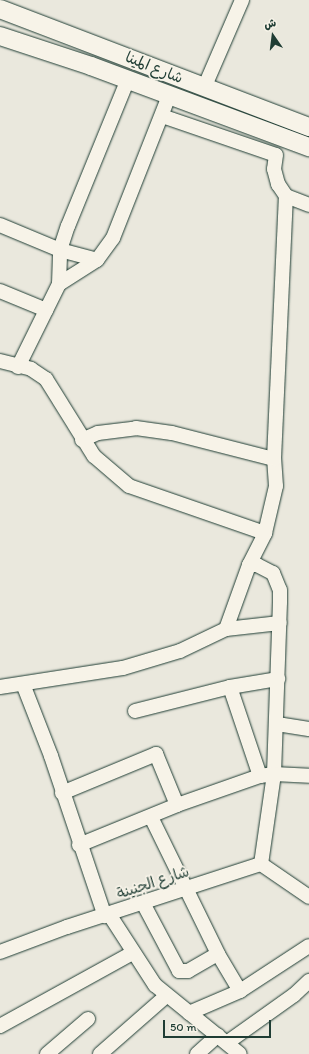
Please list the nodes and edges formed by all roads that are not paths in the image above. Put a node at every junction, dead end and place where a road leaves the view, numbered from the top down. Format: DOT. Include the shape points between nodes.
graph roads {
  1 [pos="242,0"];
  2 [pos="0,9"];
  3 [pos="0,36"];
  4 [pos="128,79"];
  5 [pos="204,88"];
  6 [pos="169,96"];
  7 [pos="162,116"];
  8 [pos="307,125"];
  9 [pos="286,138"];
  10 [pos="309,147"];
  11 [pos="276,155"];
  12 [pos="286,196"];
  13 [pos="309,205"];
  14 [pos="0,225"];
  15 [pos="60,250"];
  16 [pos="97,260"];
  17 [pos="59,284"];
  18 [pos="0,291"];
  19 [pos="46,310"];
  20 [pos="0,361"];
  21 [pos="18,367"];
  22 [pos="82,440"];
  23 [pos="274,459"];
  24 [pos="266,533"];
  25 [pos="249,565"];
  26 [pos="280,623"];
  27 [pos="226,629"];
  28 [pos="278,679"];
  29 [pos="23,684"];
  30 [pos="230,686"];
  31 [pos="0,687"];
  32 [pos="135,712"];
  33 [pos="277,724"];
  34 [pos="309,729"];
  35 [pos="274,774"];
  36 [pos="260,776"];
  37 [pos="309,776"];
  38 [pos="62,793"];
  39 [pos="177,805"];
  40 [pos="152,817"];
  41 [pos="79,846"];
  42 [pos="261,864"];
  43 [pos="188,890"];
  44 [pos="309,897"];
  45 [pos="143,903"];
  46 [pos="107,915"];
  47 [pos="309,946"];
  48 [pos="0,952"];
  49 [pos="132,952"];
  50 [pos="218,954"];
  51 [pos="309,981"];
  52 [pos="240,991"];
  53 [pos="166,996"];
  54 [pos="189,1013"];
  55 [pos="88,1020"];
  56 [pos="0,1026"];
  57 [pos="223,1038"];
  58 [pos="46,1054"];
  59 [pos="100,1054"];
  60 [pos="197,1054"];
  61 [pos="240,1054"];
  1 -- 5 [label="street"];
  2 -- 5 [label="main road, شارع المينا"];
  3 -- 4 [label="main road, شارع المينا"];
  4 -- 6 [label="main road, شارع المينا"];
  4 -- 15 [label="street"];
  5 -- 8 [label="main road, شارع المينا"];
  6 -- 7 [label="street"];
  6 -- 9 [label="main road, شارع المينا"];
  7 -- 11 [label="street"];
  7 -- 16 [label="street" via="113,238"];
  8 -- 9 [label="street"];
  9 -- 10 [label="main road, شارع المينا"];
  9 -- 11 [label="street"];
  11 -- 12 [label="street" via="275,175"];
  12 -- 13 [label="street"];
  12 -- 23 [label="street"];
  14 -- 15 [label="street"];
  15 -- 16 [label="street"];
  15 -- 17 [label="street"];
  16 -- 17 [label="street"];
  17 -- 19 [label="street"];
  18 -- 19 [label="street"];
  19 -- 21 [label="street"];
  20 -- 21 [label="street"];
  21 -- 22 [label="street" via="31,369 46,379"];
  22 -- 23 [label="street" via="98,433 136,428 172,433"];
  22 -- 24 [label="street" via="105,467 129,486"];
  23 -- 24 [label="street" via="276,486"];
  24 -- 25 [label="street"];
  25 -- 26 [label="street" via="263,567 276,578 280,590"];
  25 -- 27 [label="street"];
  26 -- 27 [label="street"];
  26 -- 28 [label="street"];
  27 -- 29 [label="street" via="180,651 122,668"];
  28 -- 30 [label="street"];
  28 -- 33 [label="street"];
  29 -- 31 [label="street"];
  29 -- 38 [label="street" via="51,756"];
  30 -- 32 [label="street"];
  30 -- 36 [label="street"];
  33 -- 34 [label="street"];
  33 -- 35 [label="street"];
  35 -- 36 [label="street"];
  35 -- 37 [label="street"];
  35 -- 42 [label="street"];
  36 -- 39 [label="street"];
  38 -- 39 [label="street" via="156,754"];
  38 -- 41 [label="street"];
  39 -- 40 [label="street"];
  40 -- 41 [label="street"];
  40 -- 43 [label="street"];
  41 -- 46 [label="street"];
  42 -- 43 [label="street, شارع الجنينة"];
  42 -- 44 [label="street"];
  43 -- 45 [label="street, شارع الجنينة"];
  43 -- 50 [label="street"];
  45 -- 46 [label="street, شارع الجنينة"];
  45 -- 50 [label="street" via="179,971 188,970"];
  46 -- 48 [label="street, شارع الجنينة"];
  46 -- 49 [label="street"];
  47 -- 52 [label="street"];
  49 -- 53 [label="street" via="148,976"];
  49 -- 56 [label="street"];
  50 -- 52 [label="street"];
  51 -- 57 [label="street" via="294,995"];
  52 -- 54 [label="street"];
  53 -- 54 [label="street"];
  53 -- 59 [label="street"];
  54 -- 57 [label="street"];
  55 -- 58 [label="street"];
  57 -- 60 [label="street"];
  57 -- 61 [label="street"];
}
